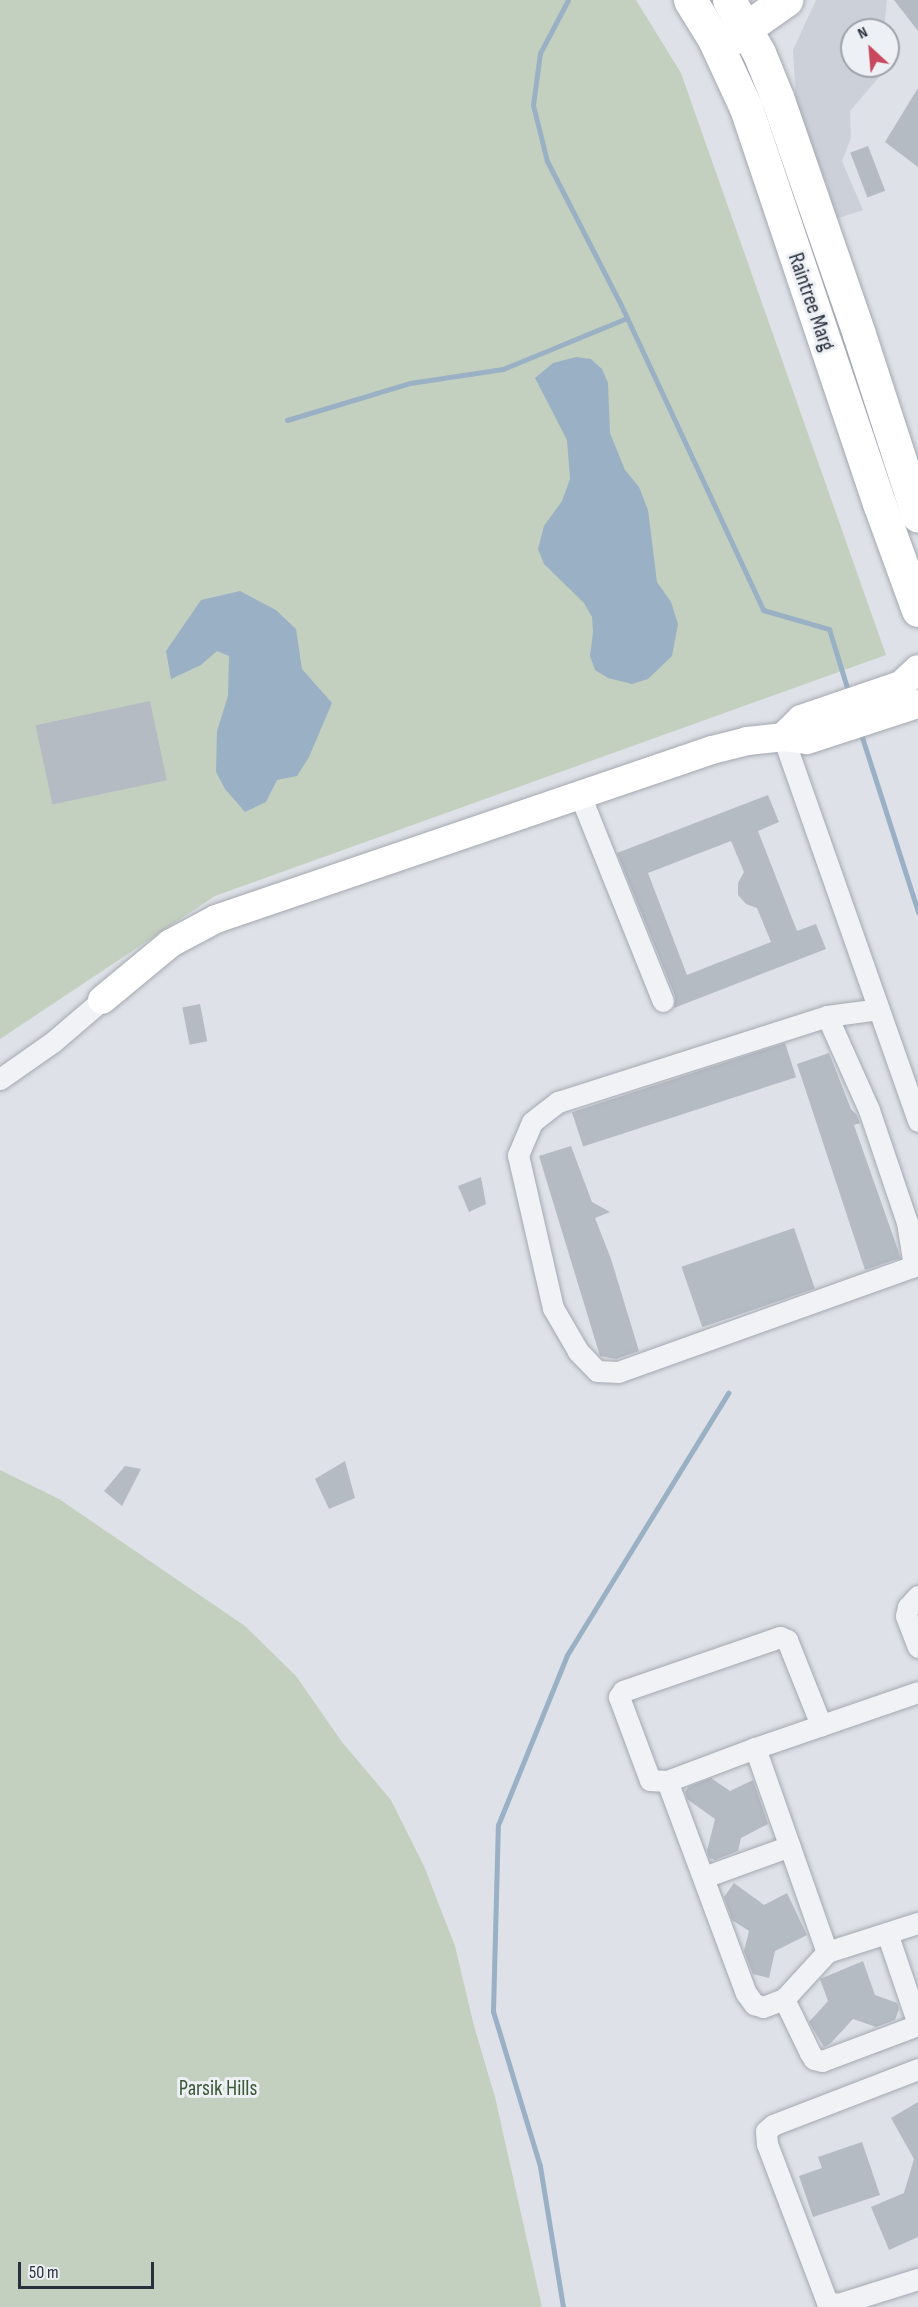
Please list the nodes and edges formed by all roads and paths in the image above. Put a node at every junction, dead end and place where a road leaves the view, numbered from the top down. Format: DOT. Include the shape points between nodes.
graph roads {
  1 [pos="729,0"];
  2 [pos="786,0"];
  3 [pos="699,3"];
  4 [pos="746,29"];
  5 [pos="718,46"];
  6 [pos="918,516"];
  7 [pos="918,610"];
  8 [pos="918,669"];
  9 [pos="918,704"];
  10 [pos="876,705"];
  11 [pos="783,737"];
  12 [pos="580,795"];
  13 [pos="102,999"];
  14 [pos="663,1001"];
  15 [pos="879,1009"];
  16 [pos="827,1016"];
  17 [pos="0,1079"];
  18 [pos="918,1120"];
  19 [pos="918,1596"];
  20 [pos="918,1647"];
  21 [pos="918,1692"];
  22 [pos="820,1725"];
  23 [pos="755,1748"];
  24 [pos="667,1781"];
  25 [pos="790,1846"];
  26 [pos="704,1877"];
  27 [pos="918,1923"];
  28 [pos="887,1933"];
  29 [pos="827,1952"];
  30 [pos="784,1998"];
  31 [pos="918,2025"];
  32 [pos="918,2069"];
  33 [pos="918,2279"];
  1 -- 4 [label="main road, Raintree Marg"];
  2 -- 4 [label="main road"];
  3 -- 5 [label="main road, Raintree Marg"];
  4 -- 5 [label="main road"];
  4 -- 6 [label="main road, Raintree Marg" via="777,97"];
  5 -- 7 [label="main road, Raintree Marg" via="746,108"];
  8 -- 10 [label="street"];
  9 -- 10 [label="street"];
  10 -- 11 [label="street" via="839,718 807,740"];
  11 -- 12 [label="street" via="712,750"];
  11 -- 15 [label="street"];
  12 -- 13 [label="street" via="216,919 171,943"];
  12 -- 14 [label="street"];
  13 -- 17 [label="street" via="54,1041"];
  15 -- 16 [label="street"];
  15 -- 18 [label="street"];
  16 -- 16 [label="street" via="558,1102 532,1122 518,1155 553,1308 578,1351 597,1371 618,1372 914,1266 907,1222 869,1110"];
  19 -- 20 [label="street" via="906,1616"];
  21 -- 22 [label="street"];
  22 -- 23 [label="street"];
  22 -- 24 [label="street" via="787,1640 780,1637 623,1691 619,1697 650,1780"];
  23 -- 24 [label="street"];
  23 -- 25 [label="street"];
  24 -- 26 [label="street"];
  25 -- 26 [label="street"];
  25 -- 29 [label="street"];
  26 -- 30 [label="street" via="746,1993 754,2004 764,2007"];
  27 -- 28 [label="street"];
  28 -- 29 [label="street"];
  28 -- 31 [label="street"];
  29 -- 30 [label="street"];
  30 -- 31 [label="street" via="810,2053 822,2061"];
  32 -- 33 [label="street" via="766,2131 767,2144 828,2302 838,2304"];
}
